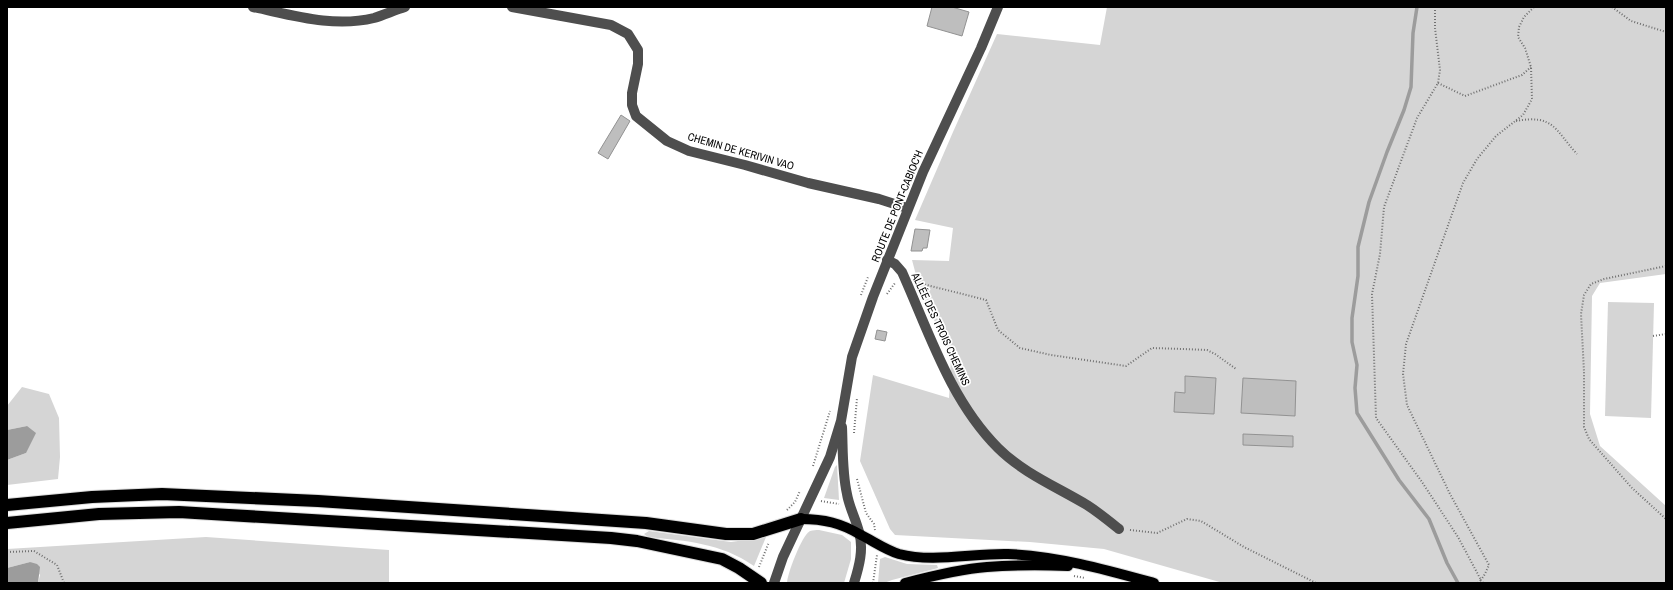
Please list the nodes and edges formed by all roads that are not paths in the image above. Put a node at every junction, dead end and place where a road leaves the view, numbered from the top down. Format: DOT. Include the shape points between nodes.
graph roads {
  1 [pos="253,7"];
  2 [pos="405,7"];
  3 [pos="512,7"];
  4 [pos="998,7"];
  5 [pos="907,208"];
  6 [pos="888,260"];
  7 [pos="841,421"];
  8 [pos="7,505"];
  9 [pos="801,520"];
  10 [pos="7,523"];
  11 [pos="1119,529"];
  12 [pos="860,534"];
  13 [pos="1092,567"];
  14 [pos="761,583"];
  15 [pos="774,583"];
  16 [pos="854,583"];
  17 [pos="905,583"];
  18 [pos="1154,583"];
  1 -- 2 [label="street" via="336,22 374,18"];
  3 -- 5 [label="street, CHEMIN DE KERIVIN VAO" via="611,25 628,34 638,50 632,93 632,105 636,116 667,141 688,151"];
  4 -- 5 [label="street, ROUTE DE PONT-CABIOC'H"];
  5 -- 6 [label="street, ROUTE DE PONT-CABIOC'H"];
  6 -- 7 [label="street, ROUTE DE PONT-CABIOC'H" via="852,357"];
  6 -- 11 [label="street, ALLÉE DES TROIS CHEMINS" via="895,264 904,276 953,386 978,425 999,448 1034,476 1088,506"];
  7 -- 9 [label="street, ROUTE DE PONT-CABIOC'H" via="830,457"];
  7 -- 12 [label="street, ROUTE DE PONT-CABIOC'H" via="847,495"];
  8 -- 9 [label="highway" via="92,496 162,494 318,501 646,523 726,534 752,534"];
  9 -- 12 [label="main road" via="830,521"];
  9 -- 15 [label="street, ROUTE DE PONT-CABIOC'H"];
  10 -- 14 [label="highway" via="98,514 178,512 611,538 722,558"];
  12 -- 13 [label="main road" via="899,554 919,557 1008,554 1051,558"];
  12 -- 16 [label="street, ROUTE DE PONT-CABIOC'H" via="859,565"];
  13 -- 17 [label="main road" via="986,567"];
  13 -- 18 [label="main road"];
}
